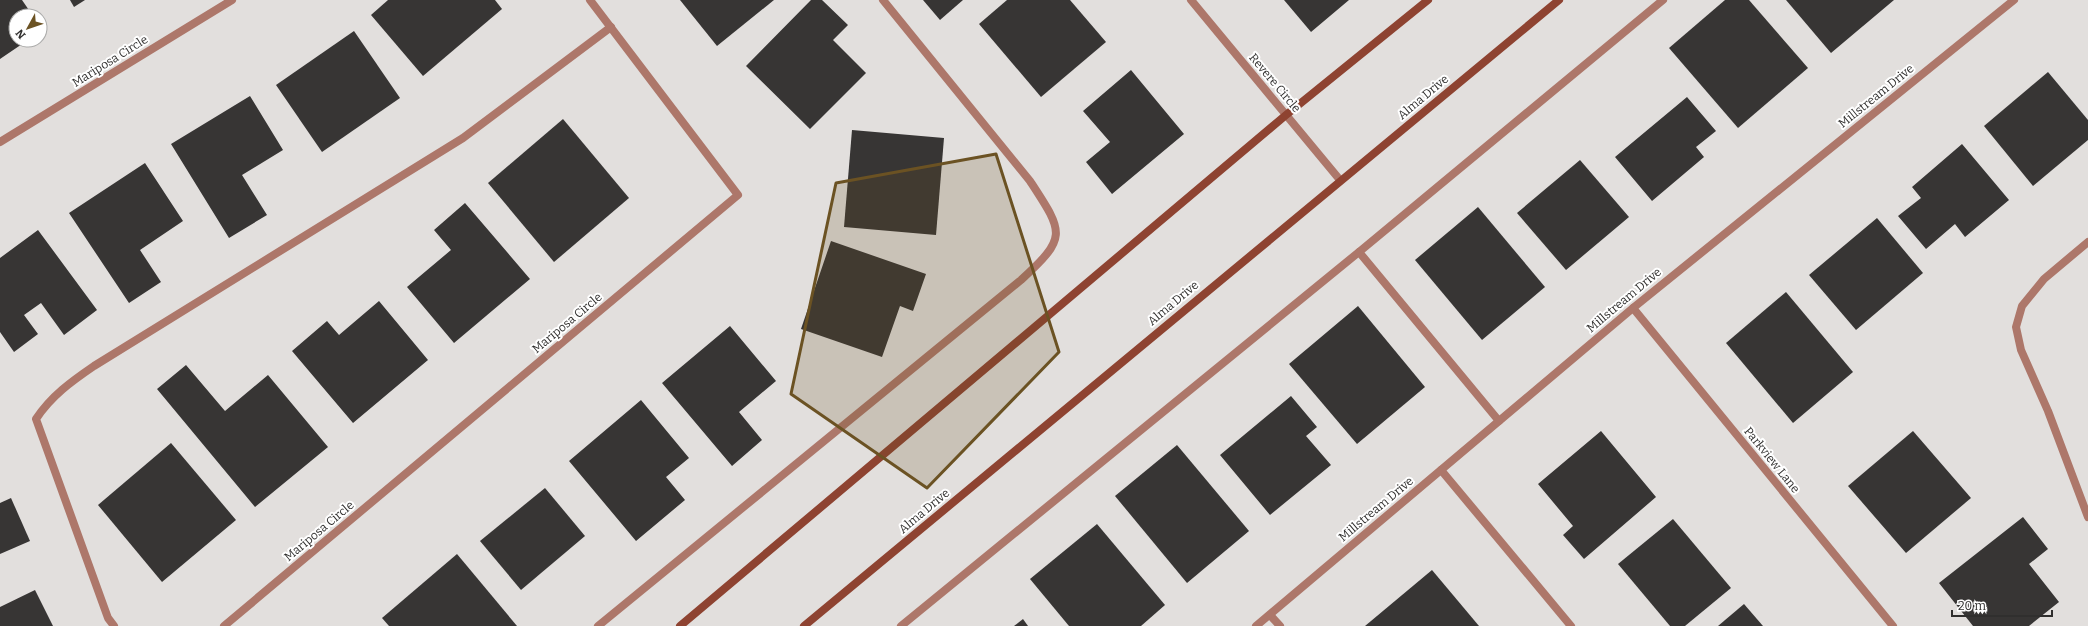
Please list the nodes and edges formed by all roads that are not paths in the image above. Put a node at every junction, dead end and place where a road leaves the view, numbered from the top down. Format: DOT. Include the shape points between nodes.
graph roads {
  1 [pos="232,0"];
  2 [pos="590,0"];
  3 [pos="883,0"];
  4 [pos="1191,0"];
  5 [pos="1428,0"];
  6 [pos="1558,0"];
  7 [pos="1663,0"];
  8 [pos="2014,0"];
  9 [pos="611,27"];
  10 [pos="1286,115"];
  11 [pos="0,142"];
  12 [pos="1340,180"];
  13 [pos="2088,242"];
  14 [pos="1359,252"];
  15 [pos="1633,308"];
  16 [pos="1499,421"];
  17 [pos="1441,470"];
  18 [pos="2088,517"];
  19 [pos="1270,614"];
  20 [pos="114,626"];
  21 [pos="224,626"];
  22 [pos="598,626"];
  23 [pos="680,626"];
  24 [pos="804,626"];
  25 [pos="901,626"];
  26 [pos="1256,626"];
  27 [pos="1280,626"];
  28 [pos="1570,626"];
  29 [pos="1893,626"];
  1 -- 11 [label="street, Mariposa Circle"];
  2 -- 9 [label="street, Mariposa Circle"];
  3 -- 22 [label="street" via="1030,181 1048,208 1056,226 1056,241 1047,257 1021,280"];
  4 -- 10 [label="street, Revere Circle"];
  5 -- 10 [label="main road"];
  6 -- 12 [label="main road, Alma Drive"];
  7 -- 14 [label="street"];
  8 -- 15 [label="street, Millstream Drive"];
  9 -- 20 [label="street" via="463,138 94,366 51,400 36,419 108,618"];
  9 -- 21 [label="street, Mariposa Circle" via="738,195"];
  10 -- 12 [label="street, Revere Circle"];
  10 -- 23 [label="main road"];
  12 -- 24 [label="main road, Alma Drive"];
  13 -- 18 [label="street" via="2044,279 2022,306 2016,327 2021,350 2048,411"];
  14 -- 16 [label="street"];
  14 -- 25 [label="street"];
  15 -- 16 [label="street, Millstream Drive"];
  15 -- 29 [label="street, Parkview Lane"];
  16 -- 17 [label="street, Millstream Drive"];
  17 -- 19 [label="street, Millstream Drive"];
  17 -- 28 [label="street"];
  19 -- 26 [label="street, Millstream Drive"];
  19 -- 27 [label="street"];
}
